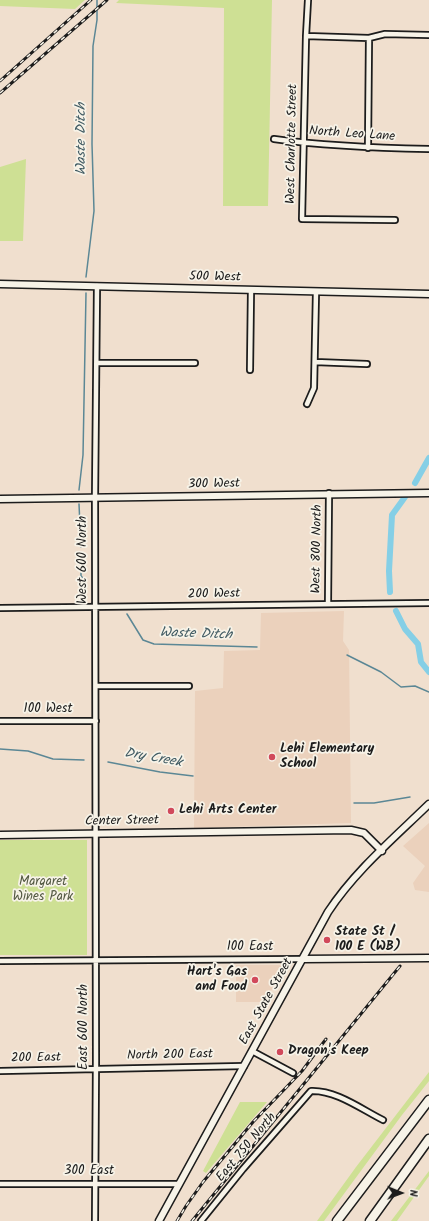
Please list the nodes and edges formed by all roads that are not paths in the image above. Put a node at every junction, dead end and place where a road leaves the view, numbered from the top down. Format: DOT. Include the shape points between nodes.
graph roads {
  1 [pos="308,0"];
  2 [pos="429,35"];
  3 [pos="306,36"];
  4 [pos="369,38"];
  5 [pos="274,138"];
  6 [pos="305,143"];
  7 [pos="368,148"];
  8 [pos="429,149"];
  9 [pos="395,220"];
  10 [pos="0,284"];
  11 [pos="97,286"];
  12 [pos="251,290"];
  13 [pos="316,292"];
  14 [pos="429,294"];
  15 [pos="315,362"];
  16 [pos="97,363"];
  17 [pos="195,363"];
  18 [pos="367,364"];
  19 [pos="250,370"];
  20 [pos="307,404"];
  21 [pos="329,493"];
  22 [pos="429,493"];
  23 [pos="95,498"];
  24 [pos="0,499"];
  25 [pos="429,603"];
  26 [pos="328,604"];
  27 [pos="0,608"];
  28 [pos="96,608"];
  29 [pos="96,686"];
  30 [pos="189,686"];
  31 [pos="0,721"];
  32 [pos="96,721"];
  33 [pos="429,804"];
  34 [pos="95,833"];
  35 [pos="0,835"];
  36 [pos="382,850"];
  37 [pos="429,958"];
  38 [pos="303,959"];
  39 [pos="96,960"];
  40 [pos="0,961"];
  41 [pos="252,1052"];
  42 [pos="244,1066"];
  43 [pos="96,1069"];
  44 [pos="0,1071"];
  45 [pos="293,1073"];
  46 [pos="429,1100"];
  47 [pos="382,1120"];
  48 [pos="429,1139"];
  49 [pos="96,1183"];
  50 [pos="0,1184"];
  51 [pos="179,1184"];
  52 [pos="95,1221"];
  53 [pos="159,1221"];
  54 [pos="201,1221"];
  55 [pos="337,1221"];
  56 [pos="370,1221"];
  1 -- 3 [label="street, West Charlotte Street"];
  2 -- 4 [label="street" via="386,34"];
  3 -- 4 [label="street"];
  3 -- 6 [label="street, West Charlotte Street"];
  4 -- 7 [label="street"];
  5 -- 6 [label="street, North Leo Lane"];
  6 -- 7 [label="street, North Leo Lane"];
  6 -- 9 [label="street, West Charlotte Street" via="302,219"];
  7 -- 8 [label="street, North Leo Lane"];
  10 -- 11 [label="street, 500 West"];
  11 -- 12 [label="street, 500 West"];
  11 -- 16 [label="street, West 600 North"];
  12 -- 13 [label="street, 500 West"];
  12 -- 19 [label="street"];
  13 -- 14 [label="street, 500 West"];
  13 -- 15 [label="street"];
  15 -- 18 [label="street"];
  15 -- 20 [label="street" via="314,388"];
  16 -- 17 [label="street"];
  16 -- 23 [label="street, West 600 North"];
  21 -- 22 [label="street, 300 West"];
  21 -- 23 [label="street, 300 West"];
  21 -- 26 [label="street, West 800 North"];
  23 -- 24 [label="street, 300 West"];
  23 -- 28 [label="street, West 600 North"];
  25 -- 26 [label="street, 200 West"];
  26 -- 28 [label="street, 200 West"];
  27 -- 28 [label="street, 200 West"];
  28 -- 29 [label="street, West 600 North"];
  29 -- 30 [label="street"];
  29 -- 32 [label="street, West 600 North"];
  31 -- 32 [label="street, 100 West"];
  32 -- 34 [label="street, West 600 North"];
  33 -- 36 [label="street, East State Street"];
  34 -- 35 [label="street, Center Street"];
  34 -- 36 [label="street, Center Street" via="351,830 364,833"];
  34 -- 39 [label="street, East 600 North"];
  36 -- 38 [label="street, East State Street" via="341,894 328,912"];
  37 -- 38 [label="street, 100 East"];
  38 -- 39 [label="street, 100 East"];
  38 -- 41 [label="street, East State Street"];
  39 -- 40 [label="street, 100 East"];
  39 -- 43 [label="street, East 600 North"];
  41 -- 42 [label="street, East State Street"];
  41 -- 45 [label="street"];
  42 -- 43 [label="street, North 200 East"];
  42 -- 51 [label="street, East State Street"];
  43 -- 44 [label="street, 200 East"];
  43 -- 49 [label="street, East 600 North"];
  46 -- 55 [label="highway"];
  47 -- 54 [label="street, East 750 North" via="352,1102 310,1090"];
  48 -- 56 [label="highway"];
  49 -- 50 [label="street, 300 East"];
  49 -- 51 [label="street, 300 East"];
  49 -- 52 [label="street, East 600 North"];
  51 -- 53 [label="street, East State Street"];
}
